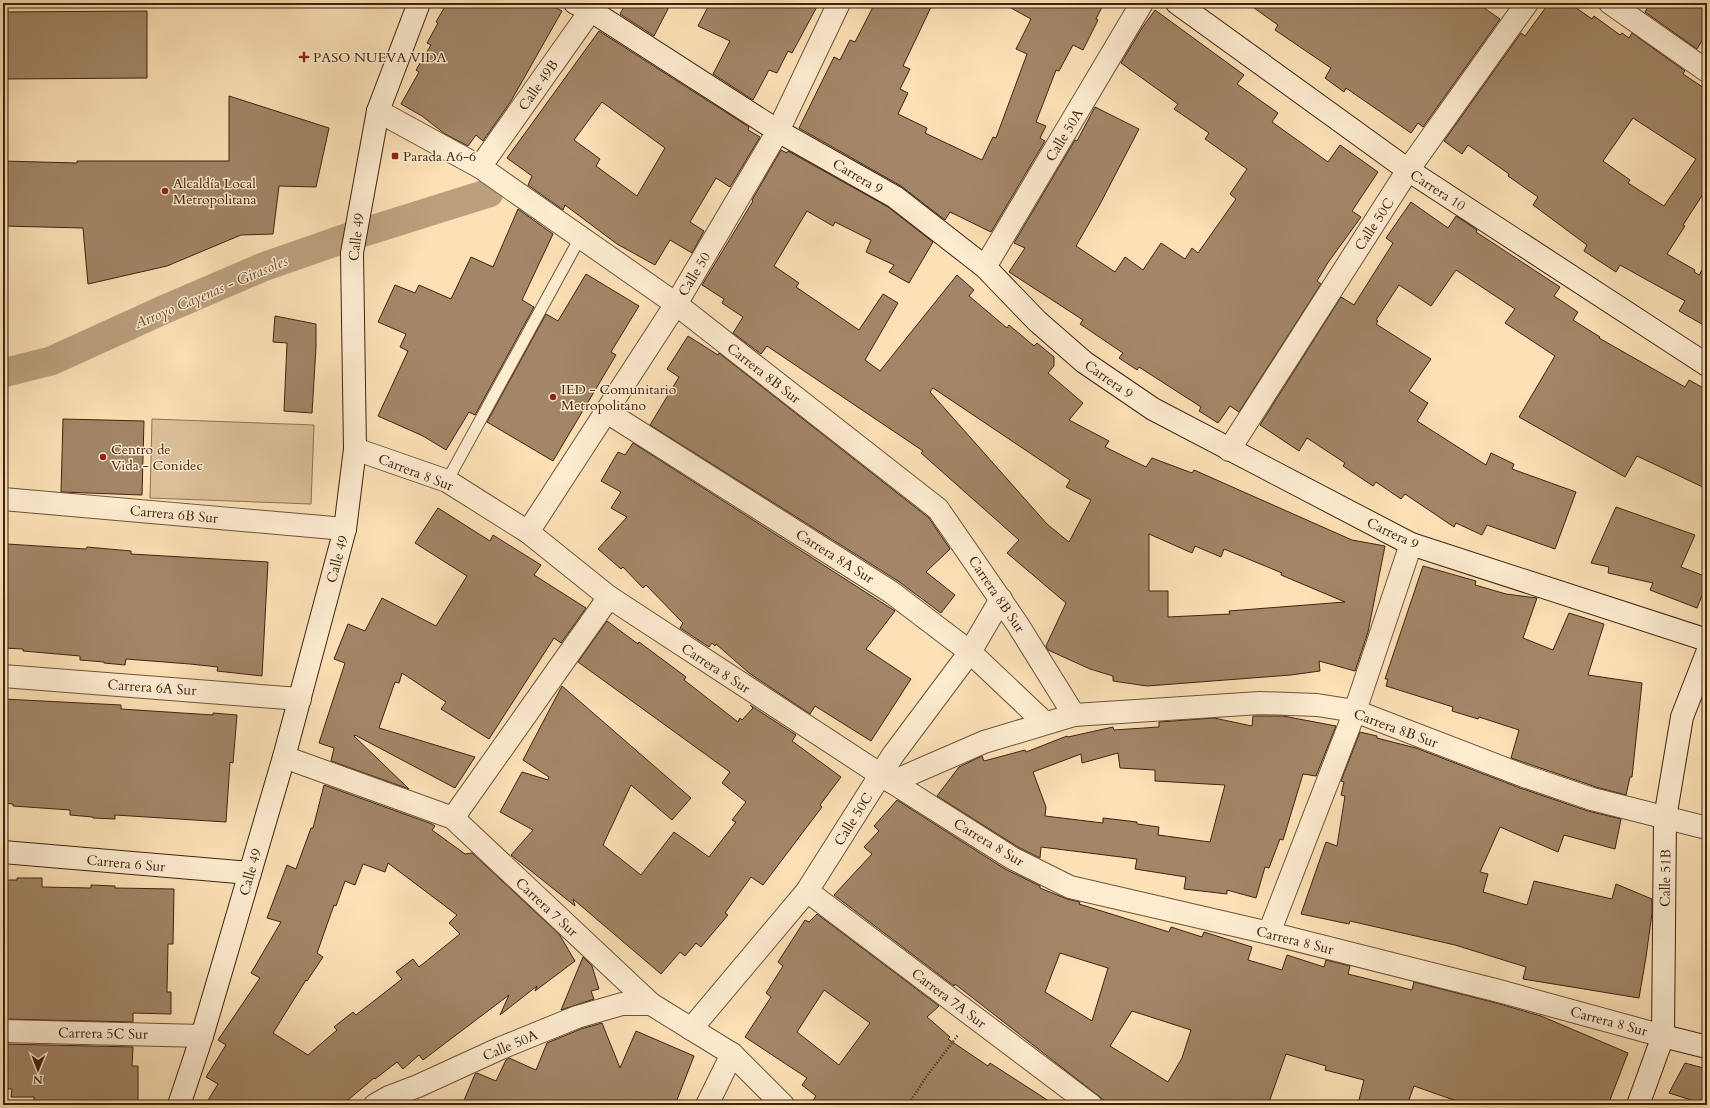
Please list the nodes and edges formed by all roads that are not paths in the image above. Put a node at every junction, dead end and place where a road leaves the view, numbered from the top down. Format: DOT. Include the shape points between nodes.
graph roads {
  1 [pos="419,3"];
  2 [pos="838,3"];
  3 [pos="1142,3"];
  4 [pos="1177,3"];
  5 [pos="1527,3"];
  6 [pos="1610,3"];
  7 [pos="587,5"];
  8 [pos="1707,71"];
  9 [pos="378,112"];
  10 [pos="778,131"];
  11 [pos="480,167"];
  12 [pos="1408,170"];
  13 [pos="581,236"];
  14 [pos="985,267"];
  15 [pos="676,304"];
  16 [pos="1707,365"];
  17 [pos="607,412"];
  18 [pos="355,449"];
  19 [pos="1229,450"];
  20 [pos="447,480"];
  21 [pos="3,499"];
  22 [pos="345,529"];
  23 [pos="528,532"];
  24 [pos="1411,544"];
  25 [pos="609,597"];
  26 [pos="1000,599"];
  27 [pos="1707,640"];
  28 [pos="970,652"];
  29 [pos="1707,653"];
  30 [pos="3,676"];
  31 [pos="300,698"];
  32 [pos="1355,711"];
  33 [pos="1074,715"];
  34 [pos="1045,723"];
  35 [pos="284,757"];
  36 [pos="886,778"];
  37 [pos="453,818"];
  38 [pos="1665,818"];
  39 [pos="1707,828"];
  40 [pos="3,852"];
  41 [pos="250,873"];
  42 [pos="807,891"];
  43 [pos="1269,933"];
  44 [pos="651,1004"];
  45 [pos="691,1029"];
  46 [pos="3,1031"];
  47 [pos="202,1036"];
  48 [pos="1663,1036"];
  49 [pos="1707,1047"];
  50 [pos="732,1054"];
  51 [pos="418,1096"];
  52 [pos="179,1105"];
  53 [pos="375,1105"];
  54 [pos="707,1105"];
  55 [pos="783,1105"];
  56 [pos="1091,1105"];
  57 [pos="1638,1105"];
  1 -- 9 [label="street, Calle 49"];
  2 -- 10 [label="street, Calle 50"];
  3 -- 14 [label="street, Calle 50A"];
  4 -- 12 [label="street, Carrera 10"];
  5 -- 12 [label="street, Calle 50C"];
  6 -- 8 [label="street"];
  7 -- 10 [label="street, Carrera 9"];
  7 -- 11 [label="street, Calle 49B"];
  9 -- 11 [label="street, Carrera 8B Sur"];
  9 -- 18 [label="street, Calle 49" via="352,253"];
  10 -- 14 [label="street, Carrera 9" via="895,197"];
  10 -- 15 [label="street, Calle 50"];
  11 -- 13 [label="street, Carrera 8B Sur"];
  12 -- 16 [label="street, Carrera 10"];
  12 -- 19 [label="street, Calle 50C"];
  13 -- 15 [label="street, Carrera 8B Sur"];
  13 -- 20 [label="lane"];
  14 -- 19 [label="street, Carrera 9" via="1036,321 1084,362 1153,409"];
  15 -- 17 [label="street, Calle 50"];
  15 -- 26 [label="street, Carrera 8B Sur" via="938,510"];
  17 -- 23 [label="street, Calle 50"];
  17 -- 28 [label="street, Carrera 8A Sur" via="891,592"];
  18 -- 20 [label="street, Carrera 8 Sur"];
  18 -- 22 [label="street, Calle 49"];
  19 -- 24 [label="street, Carrera 9"];
  20 -- 23 [label="street, Carrera 8 Sur"];
  21 -- 22 [label="street, Carrera 6B Sur"];
  22 -- 31 [label="street, Calle 49"];
  23 -- 25 [label="street, Carrera 8 Sur"];
  24 -- 27 [label="street, Carrera 9"];
  24 -- 32 [label="street"];
  25 -- 36 [label="street, Carrera 8 Sur"];
  25 -- 37 [label="street"];
  26 -- 28 [label="street, Calle 50C"];
  26 -- 33 [label="street, Carrera 8B Sur"];
  28 -- 34 [label="street, Carrera 8A Sur"];
  28 -- 36 [label="street, Calle 50C" via="893,755"];
  29 -- 38 [label="street, Calle 51B" via="1682,717"];
  30 -- 31 [label="street, Carrera 6A Sur"];
  31 -- 35 [label="street, Calle 49"];
  32 -- 33 [label="street, Carrera 8B Sur" via="1317,705 1260,703"];
  32 -- 38 [label="street, Carrera 8B Sur" via="1524,776 1592,799"];
  32 -- 43 [label="street"];
  33 -- 34 [label="street, Carrera 8B Sur"];
  34 -- 36 [label="street, Carrera 8B Sur"];
  35 -- 37 [label="street, Carrera 7 Sur"];
  35 -- 41 [label="street, Calle 49"];
  36 -- 42 [label="street, Calle 50C"];
  36 -- 43 [label="street, Carrera 8 Sur" via="1012,858 1070,887"];
  37 -- 44 [label="street, Carrera 7 Sur"];
  38 -- 39 [label="street, Carrera 8B Sur"];
  38 -- 48 [label="street, Calle 51B"];
  40 -- 41 [label="street, Carrera 6 Sur"];
  41 -- 47 [label="street, Calle 49"];
  42 -- 45 [label="street, Calle 50C"];
  42 -- 56 [label="street, Carrera 7A Sur"];
  43 -- 48 [label="street, Carrera 8 Sur"];
  44 -- 45 [label="street, Carrera 7 Sur"];
  44 -- 51 [label="street, Calle 50A" via="622,1004 577,1017 501,1048"];
  45 -- 50 [label="street, Carrera 7 Sur"];
  46 -- 47 [label="street, Carrera 5C Sur"];
  47 -- 52 [label="street, Calle 49"];
  48 -- 49 [label="street, Carrera 8 Sur"];
  48 -- 57 [label="street, Calle 51B"];
  50 -- 54 [label="street"];
  50 -- 55 [label="street, Carrera 7 Sur"];
  51 -- 53 [label="street, Calle 50A" via="389,1097"];
}
